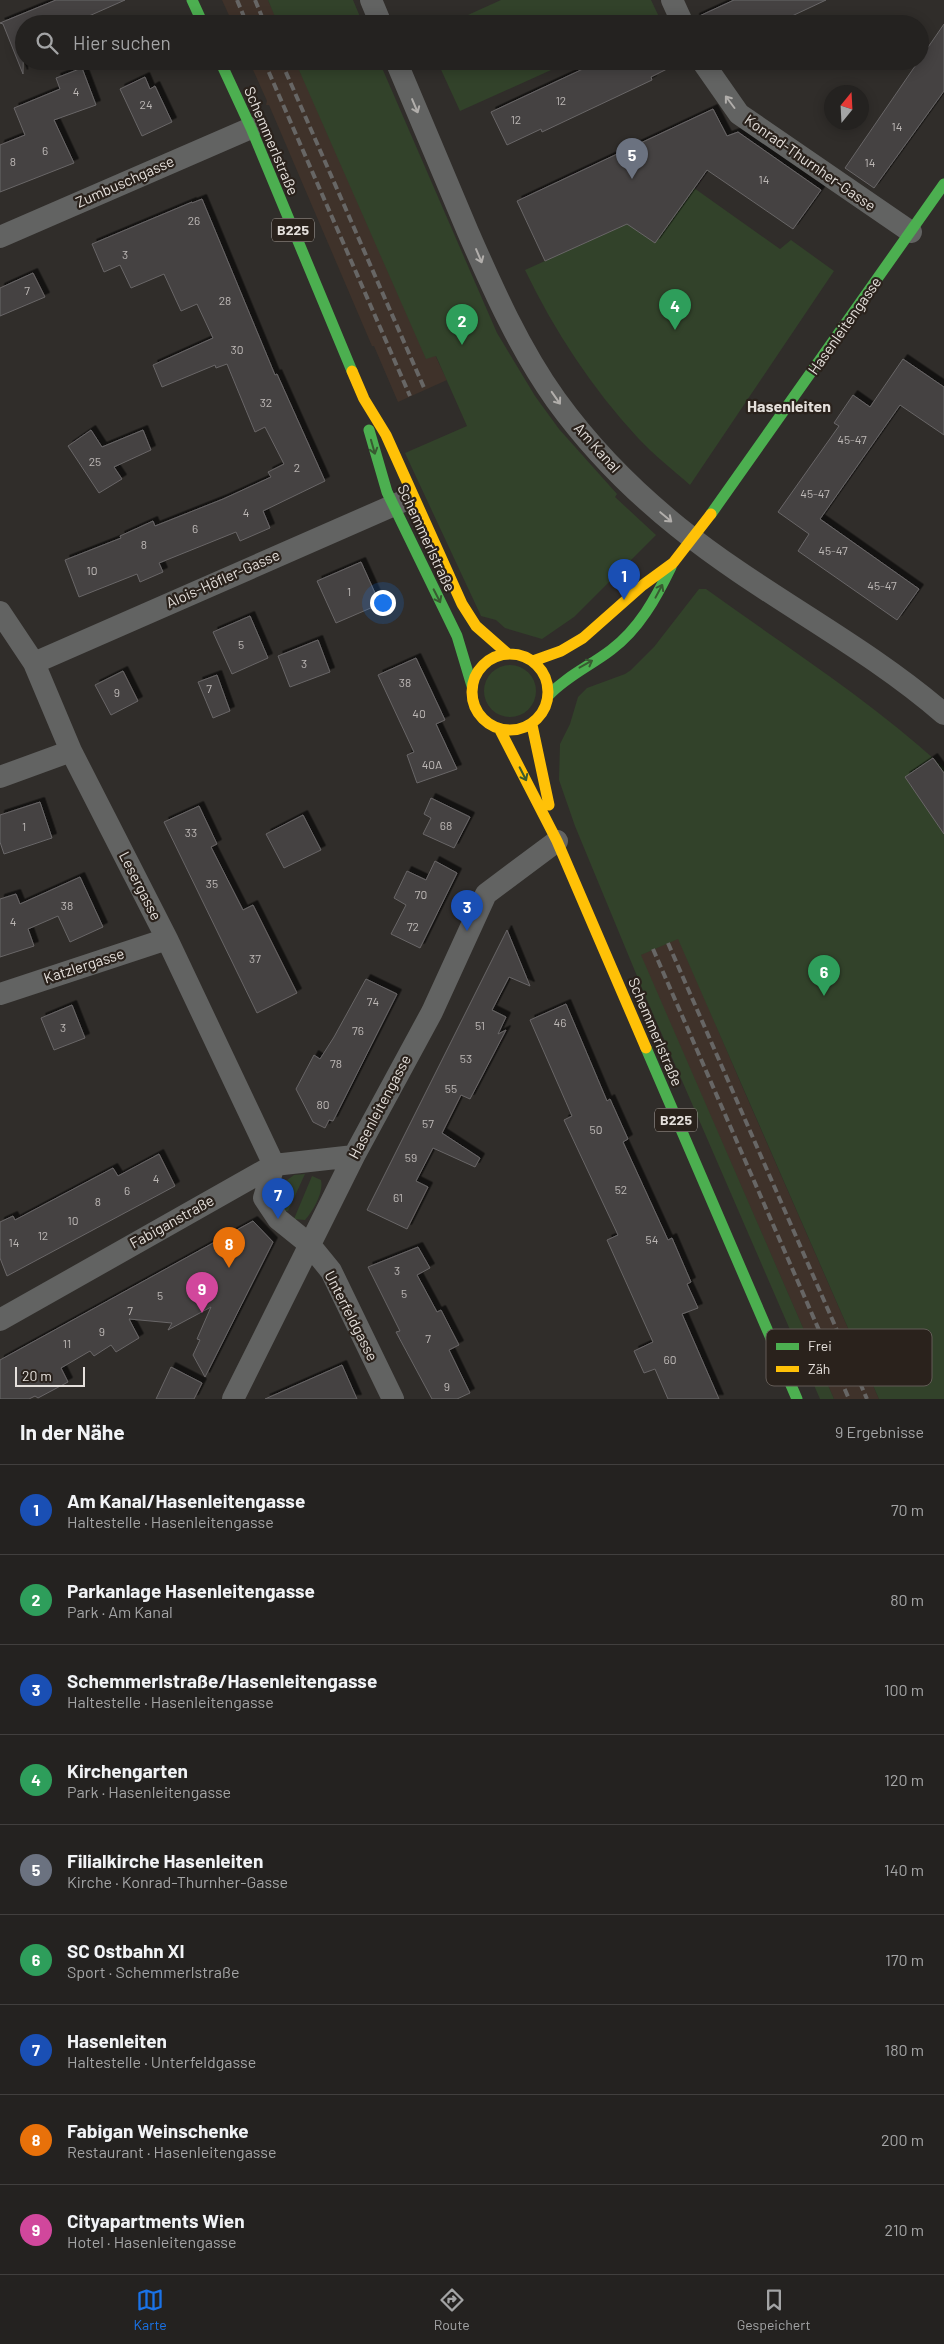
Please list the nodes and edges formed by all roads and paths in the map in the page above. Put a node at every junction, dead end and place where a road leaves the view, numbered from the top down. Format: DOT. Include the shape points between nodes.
graph roads {
  1 [pos="192,0"];
  2 [pos="371,0"];
  3 [pos="672,0"];
  4 [pos="199,15"];
  5 [pos="377,15"];
  6 [pos="680,15"];
  7 [pos="224,70"];
  8 [pos="400,70"];
  9 [pos="708,70"];
  10 [pos="251,128"];
  11 [pos="944,184"];
  12 [pos="911,232"];
  13 [pos="0,236"];
  14 [pos="364,399"];
  15 [pos="413,497"];
  16 [pos="391,506"];
  17 [pos="694,539"];
  18 [pos="673,563"];
  19 [pos="0,612"];
  20 [pos="508,654"];
  21 [pos="533,661"];
  22 [pos="34,663"];
  23 [pos="472,686"];
  24 [pos="549,695"];
  25 [pos="944,714"];
  26 [pos="532,725"];
  27 [pos="500,730"];
  28 [pos="71,751"];
  29 [pos="0,777"];
  30 [pos="557,841"];
  31 [pos="168,939"];
  32 [pos="0,994"];
  33 [pos="354,1156"];
  34 [pos="274,1165"];
  35 [pos="309,1244"];
  36 [pos="0,1320"];
  37 [pos="767,1329"];
  38 [pos="791,1386"];
  39 [pos="233,1399"];
  40 [pos="392,1399"];
  41 [pos="797,1399"];
  1 -- 4 [label="main road"];
  2 -- 5 [label="street"];
  3 -- 6 [label="street"];
  7 -- 10 [label="main road, Schemmerlstraße / B225"];
  8 -- 17 [label="street, Am Kanal, one-way" via="495,294 555,398 592,446 657,509"];
  12 -- 9 [label="street, Konrad-Thurnher-Gasse, one-way" via="739,114"];
  10 -- 13 [label="street, Zumbuschgasse"];
  10 -- 14 [label="main road, Schemmerlstraße / B225"];
  11 -- 12 [label="main road, Hasenleitengasse"];
  12 -- 17 [label="main road, Hasenleitengasse"];
  14 -- 15 [label="main road, Schemmerlstraße / B225" via="386,436"];
  14 -- 16 [label="main road, Schemmerlstraße / B225, one-way" via="371,441"];
  15 -- 16 [label="street, Alois-Höfler-Gasse"];
  15 -- 20 [label="main road, Schemmerlstraße / B225" via="462,604 476,626"];
  16 -- 22 [label="street, Alois-Höfler-Gasse"];
  16 -- 23 [label="main road, Schemmerlstraße / B225, one-way" via="457,636"];
  17 -- 18 [label="main road, Hasenleitengasse"];
  17 -- 25 [label="street, Am Kanal" via="793,609 895,674"];
  18 -- 21 [label="main road, Hasenleitengasse" via="583,638 561,651"];
  24 -- 18 [label="main road, Hasenleitengasse, one-way" via="571,673 606,653 630,633 658,593"];
  19 -- 22 [label="street, Lesergasse"];
  20 -- 21 [label="main road, B225"];
  20 -- 23 [label="main road" via="496,656 485,663 477,672"];
  21 -- 24 [label="main road" via="547,681"];
  22 -- 28 [label="street, Lesergasse"];
  23 -- 27 [label="main road, B225" via="477,712 488,724"];
  24 -- 26 [label="main road" via="546,706"];
  26 -- 27 [label="main road" via="518,730"];
  26 -- 30 [label="main road, Schemmerlstraße / B225"];
  27 -- 30 [label="main road, Schemmerlstraße / B225, one-way"];
  28 -- 29 [label="street"];
  28 -- 31 [label="street, Lesergasse"];
  30 -- 33 [label="street, Hasenleitengasse" via="486,894 432,1012"];
  30 -- 37 [label="main road, Schemmerlstraße / B225"];
  31 -- 32 [label="street, Katzlergasse"];
  31 -- 34 [label="street, Lesergasse"];
  33 -- 34 [label="street, Fabiganstraße"];
  33 -- 35 [label="street, Hasenleitengasse"];
  34 -- 35 [label="street, Unterfeldgasse" via="264,1198 278,1219"];
  34 -- 36 [label="street, Fabiganstraße"];
  35 -- 39 [label="street, Hasenleitengasse"];
  35 -- 40 [label="street, Unterfeldgasse" via="331,1271"];
  38 -- 41 [label="main road, Schemmerlstraße / B225"];
}
